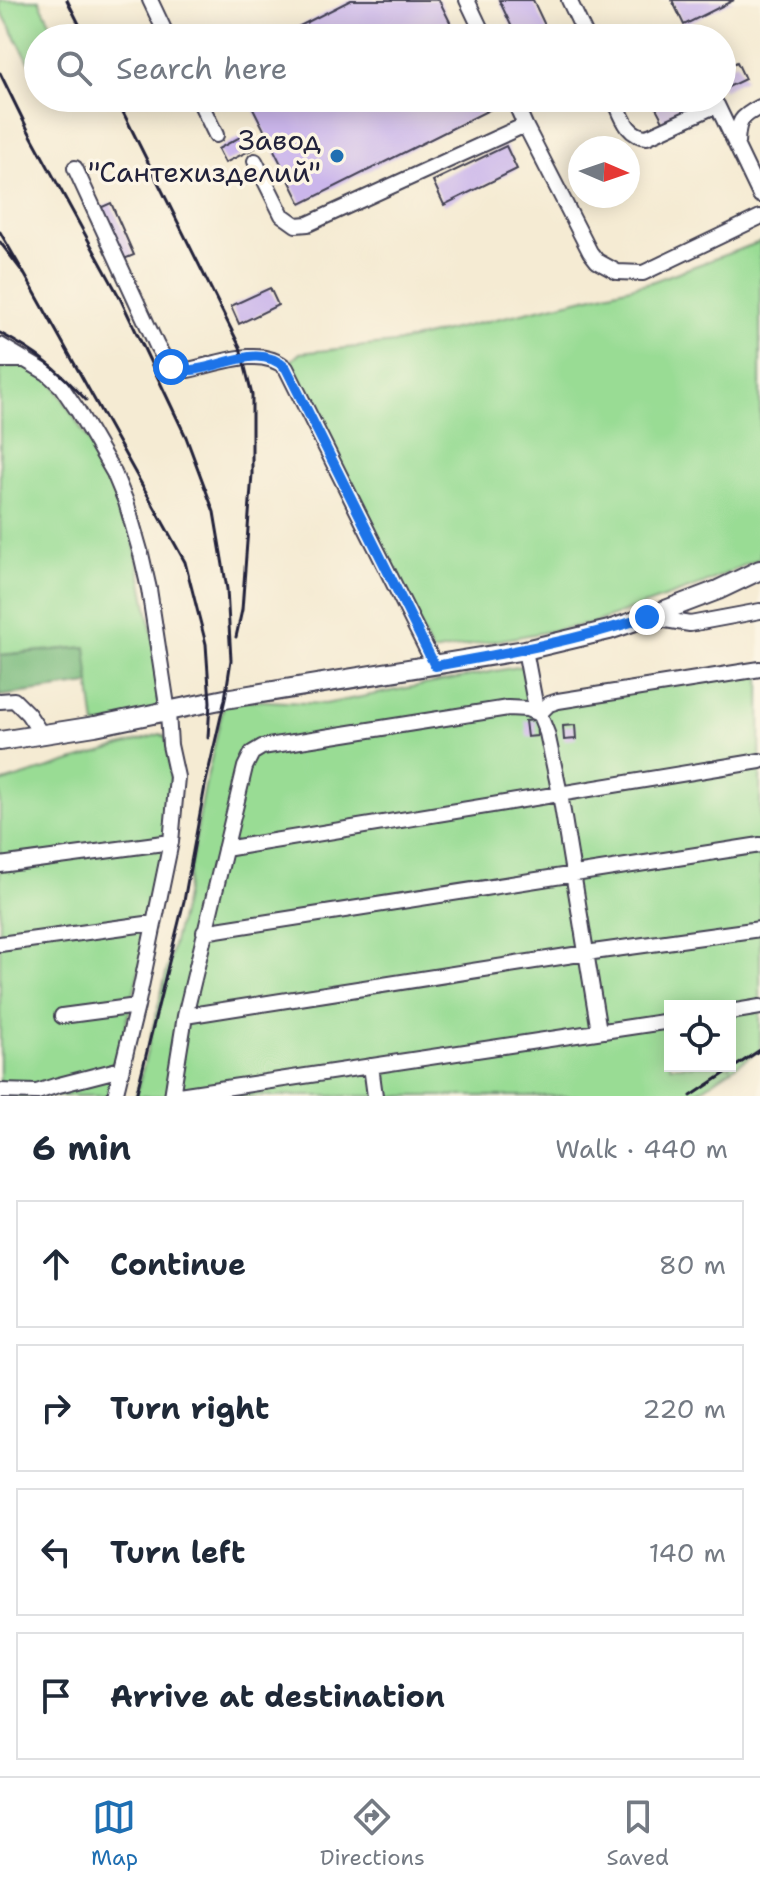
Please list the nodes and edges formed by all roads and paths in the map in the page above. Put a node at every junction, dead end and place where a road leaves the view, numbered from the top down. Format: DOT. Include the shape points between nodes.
graph roads {
  1 [pos="150,0"];
  2 [pos="467,0"];
  3 [pos="569,0"];
  4 [pos="161,24"];
  5 [pos="478,24"];
  6 [pos="580,24"];
  7 [pos="760,107"];
  8 [pos="205,112"];
  9 [pos="519,112"];
  10 [pos="620,112"];
  11 [pos="702,112"];
  12 [pos="720,112"];
  13 [pos="525,125"];
  14 [pos="216,135"];
  15 [pos="737,147"];
  16 [pos="255,161"];
  17 [pos="75,168"];
  18 [pos="760,195"];
  19 [pos="760,217"];
  20 [pos="0,345"];
  21 [pos="0,360"];
  22 [pos="26,360"];
  23 [pos="760,570"];
  24 [pos="760,611"];
  25 [pos="647,617"];
  26 [pos="525,650"];
  27 [pos="435,666"];
  28 [pos="760,669"];
  29 [pos="0,701"];
  30 [pos="168,712"];
  31 [pos="539,714"];
  32 [pos="42,735"];
  33 [pos="0,741"];
  34 [pos="760,761"];
  35 [pos="560,794"];
  36 [pos="171,842"];
  37 [pos="760,845"];
  38 [pos="225,849"];
  39 [pos="0,865"];
  40 [pos="573,874"];
  41 [pos="153,923"];
  42 [pos="760,929"];
  43 [pos="204,932"];
  44 [pos="0,944"];
  45 [pos="586,953"];
  46 [pos="137,1006"];
  47 [pos="760,1007"];
  48 [pos="736,1011"];
  49 [pos="62,1016"];
  50 [pos="185,1016"];
  51 [pos="664,1022"];
  52 [pos="599,1031"];
  53 [pos="371,1066"];
  54 [pos="121,1069"];
  55 [pos="0,1091"];
  56 [pos="115,1096"];
  57 [pos="172,1096"];
  58 [pos="375,1096"];
  1 -- 4 [label="street"];
  2 -- 5 [label="street"];
  3 -- 6 [label="street"];
  7 -- 15 [label="street" via="740,122"];
  8 -- 14 [label="street"];
  9 -- 13 [label="street"];
  10 -- 11 [label="street" via="633,133 647,137"];
  12 -- 15 [label="street"];
  13 -- 16 [label="street" via="308,224 296,225 282,215"];
  13 -- 19 [label="street" via="590,252 617,272 643,273"];
  15 -- 18 [label="street"];
  17 -- 27 [label="street" via="171,367 188,370 258,356 286,368"];
  20 -- 22 [label="street"];
  21 -- 22 [label="street"];
  22 -- 30 [label="street" via="61,386 126,502 149,589"];
  23 -- 25 [label="main road"];
  24 -- 25 [label="street" via="690,624"];
  25 -- 26 [label="main road"];
  26 -- 27 [label="main road"];
  26 -- 31 [label="street"];
  27 -- 30 [label="main road"];
  28 -- 31 [label="street" via="558,701"];
  29 -- 32 [label="street" via="14,700"];
  30 -- 32 [label="main road"];
  30 -- 36 [label="street" via="177,777"];
  31 -- 35 [label="street"];
  31 -- 38 [label="street" via="508,708 257,749 245,767"];
  32 -- 33 [label="main road"];
  34 -- 35 [label="street"];
  35 -- 38 [label="street"];
  35 -- 40 [label="street"];
  36 -- 39 [label="street"];
  36 -- 41 [label="street"];
  37 -- 40 [label="street"];
  38 -- 43 [label="street"];
  40 -- 43 [label="street"];
  40 -- 45 [label="street"];
  41 -- 44 [label="street"];
  41 -- 46 [label="street"];
  42 -- 45 [label="street"];
  43 -- 50 [label="street"];
  45 -- 50 [label="street"];
  45 -- 52 [label="street"];
  46 -- 49 [label="street"];
  46 -- 54 [label="street"];
  47 -- 48 [label="street"];
  50 -- 57 [label="street"];
  51 -- 52 [label="street"];
  52 -- 53 [label="street"];
  53 -- 57 [label="street"];
  53 -- 58 [label="street"];
  54 -- 55 [label="street" via="37,1092"];
  54 -- 56 [label="street"];
}
